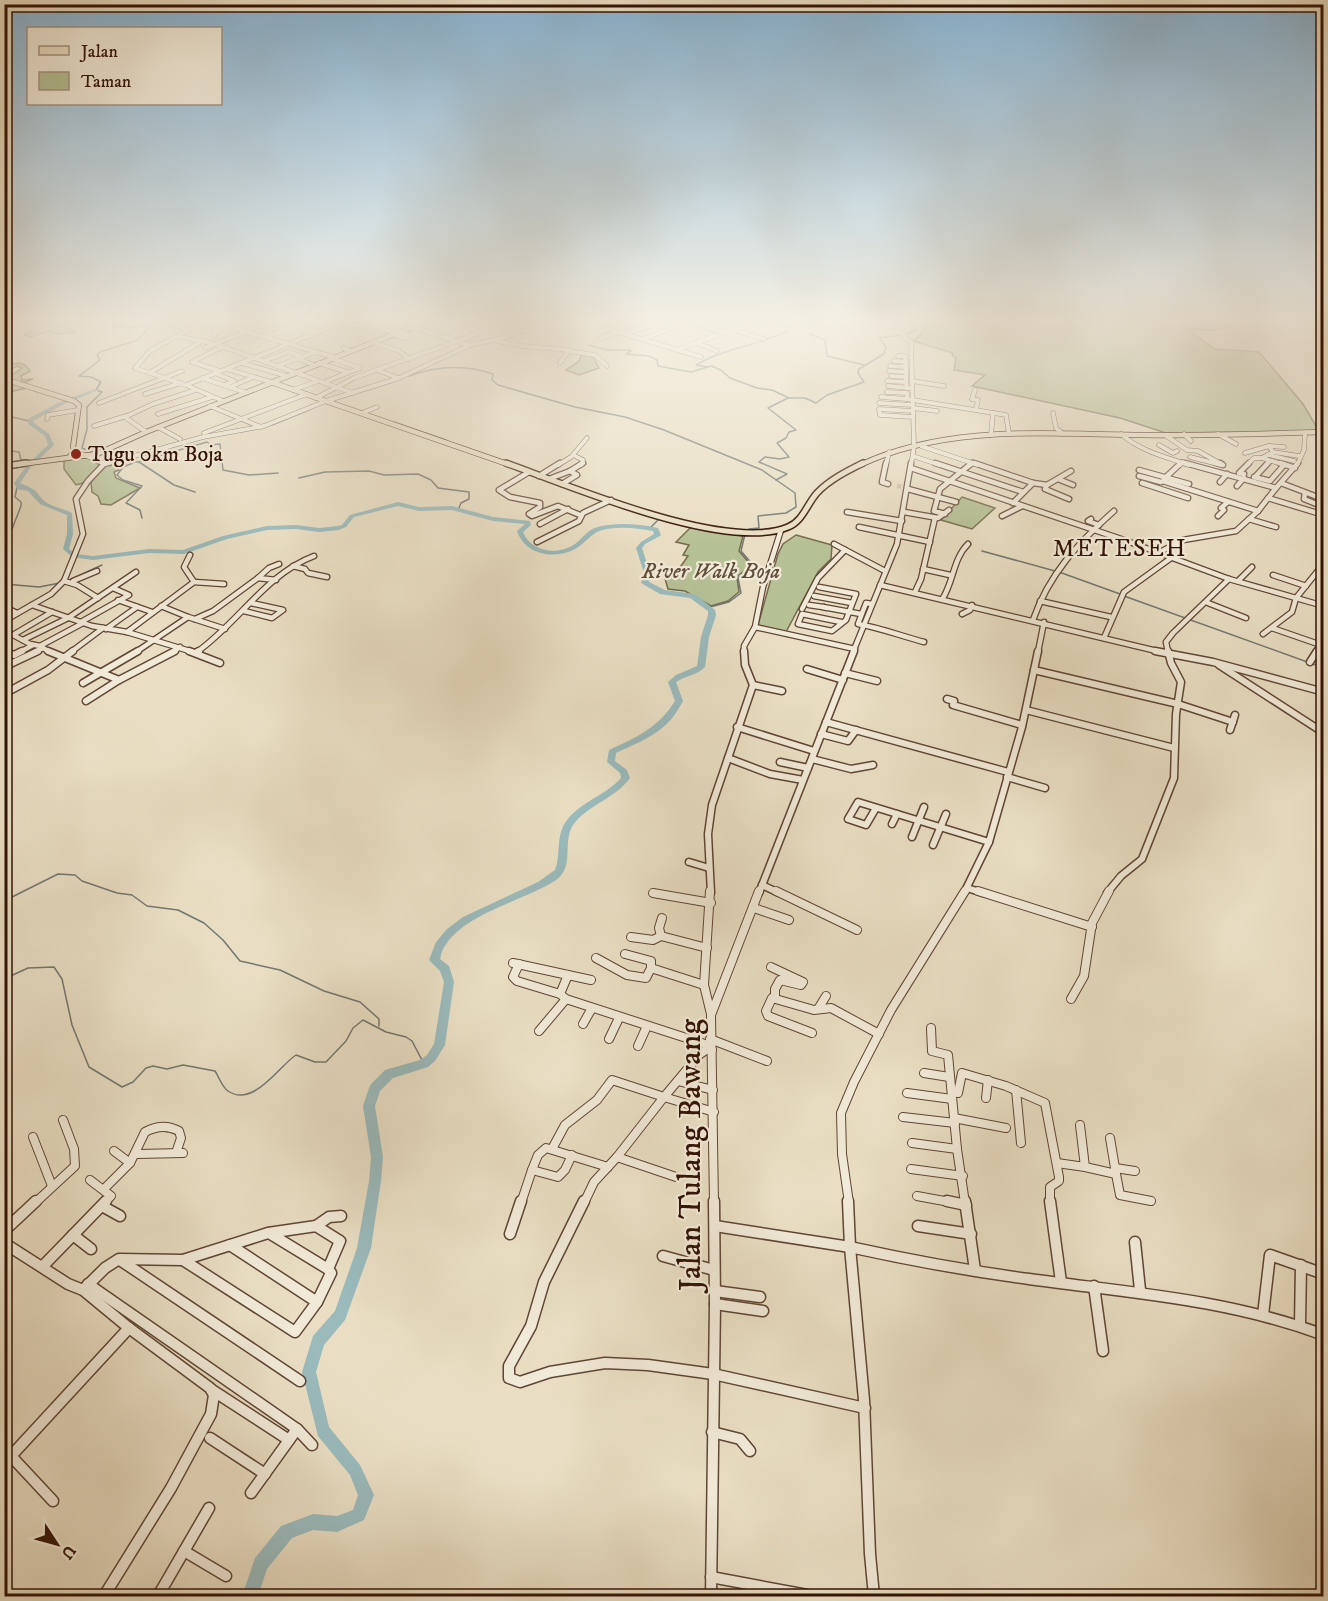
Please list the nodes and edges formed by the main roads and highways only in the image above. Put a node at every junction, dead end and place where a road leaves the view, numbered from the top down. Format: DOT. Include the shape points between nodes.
graph roads {
  1 [pos="51,394"];
  2 [pos="240,394"];
  3 [pos="306,394"];
  4 [pos="1323,432"];
  5 [pos="70,456"];
  6 [pos="4,467"];
  1 -- 5 [label="main road" via="79,405 75,451"];
  2 -- 5 [label="main road" via="101,452"];
  3 -- 4 [label="main road" via="608,502 745,534 782,530 799,521 823,488 868,461 914,447 1009,434"];
  5 -- 6 [label="main road"];
}
